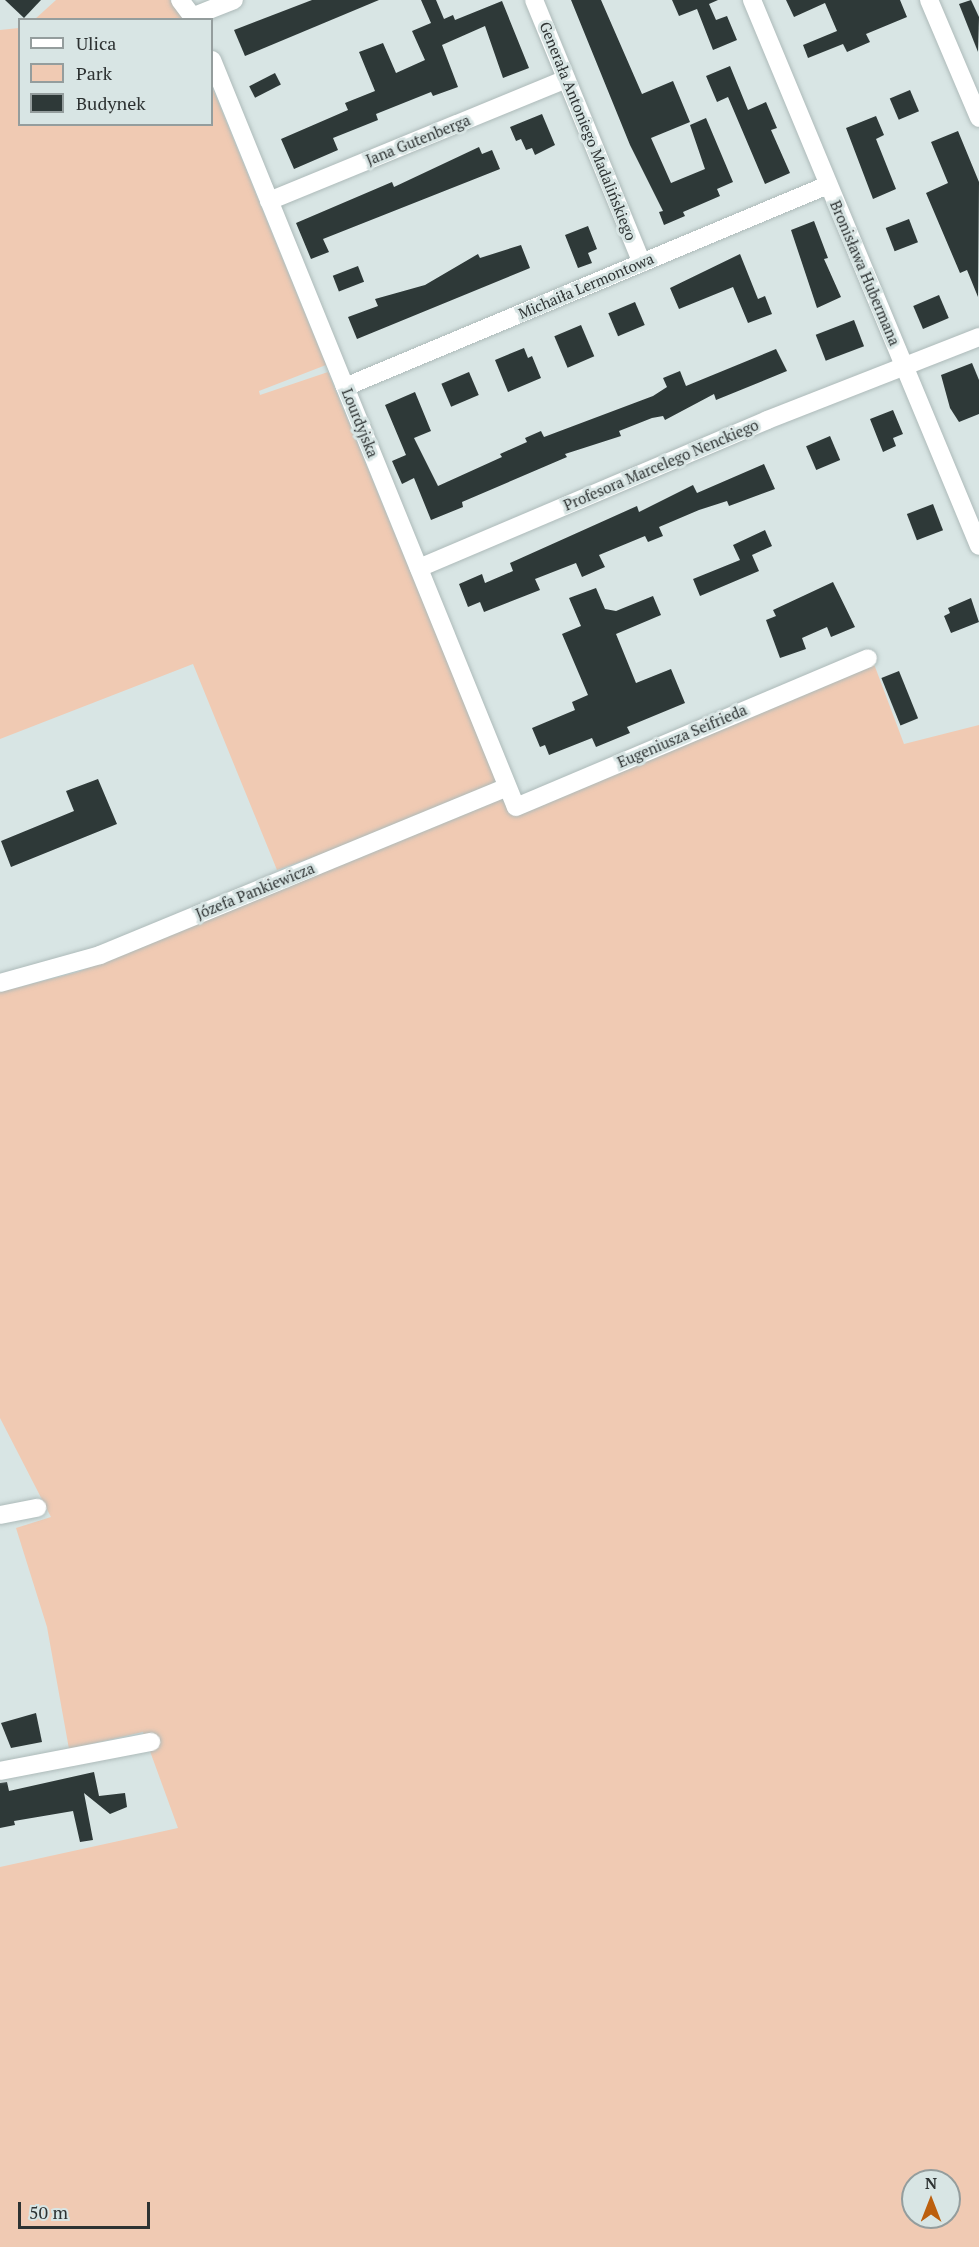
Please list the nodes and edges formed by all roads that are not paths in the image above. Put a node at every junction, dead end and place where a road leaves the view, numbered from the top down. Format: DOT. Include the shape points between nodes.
graph roads {
  1 [pos="180,0"];
  2 [pos="234,0"];
  3 [pos="534,0"];
  4 [pos="752,0"];
  5 [pos="929,0"];
  6 [pos="194,18"];
  7 [pos="213,62"];
  8 [pos="566,79"];
  9 [pos="979,118"];
  10 [pos="828,185"];
  11 [pos="269,201"];
  12 [pos="642,262"];
  13 [pos="979,338"];
  14 [pos="905,366"];
  15 [pos="345,387"];
  16 [pos="979,546"];
  17 [pos="419,568"];
  18 [pos="868,658"];
  19 [pos="506,788"];
  20 [pos="0,983"];
  21 [pos="37,1508"];
  22 [pos="0,1515"];
  23 [pos="151,1742"];
  24 [pos="0,1771"];
  1 -- 6 [label="street"];
  2 -- 6 [label="street"];
  3 -- 8 [label="street, Generała Antoniego Madalińskiego"];
  4 -- 10 [label="street, Bronisława Hubermana"];
  5 -- 9 [label="street"];
  7 -- 11 [label="street, Lourdyjska"];
  8 -- 11 [label="street, Jana Gutenberga"];
  8 -- 12 [label="street, Generała Antoniego Madalińskiego"];
  10 -- 12 [label="street, Michaiła Lermontowa"];
  10 -- 14 [label="street, Bronisława Hubermana"];
  11 -- 15 [label="street, Lourdyjska"];
  12 -- 15 [label="street, Michaiła Lermontowa"];
  13 -- 14 [label="street, Profesora Marcelego Nenckiego"];
  14 -- 16 [label="street, Bronisława Hubermana"];
  14 -- 17 [label="street, Profesora Marcelego Nenckiego" via="767,420"];
  15 -- 17 [label="street, Lourdyjska"];
  17 -- 19 [label="street, Lourdyjska"];
  18 -- 19 [label="street, Eugeniusza Seifrieda" via="516,807"];
  19 -- 20 [label="street, Józefa Pankiewicza" via="100,955"];
  21 -- 22 [label="street"];
  23 -- 24 [label="street"];
}
